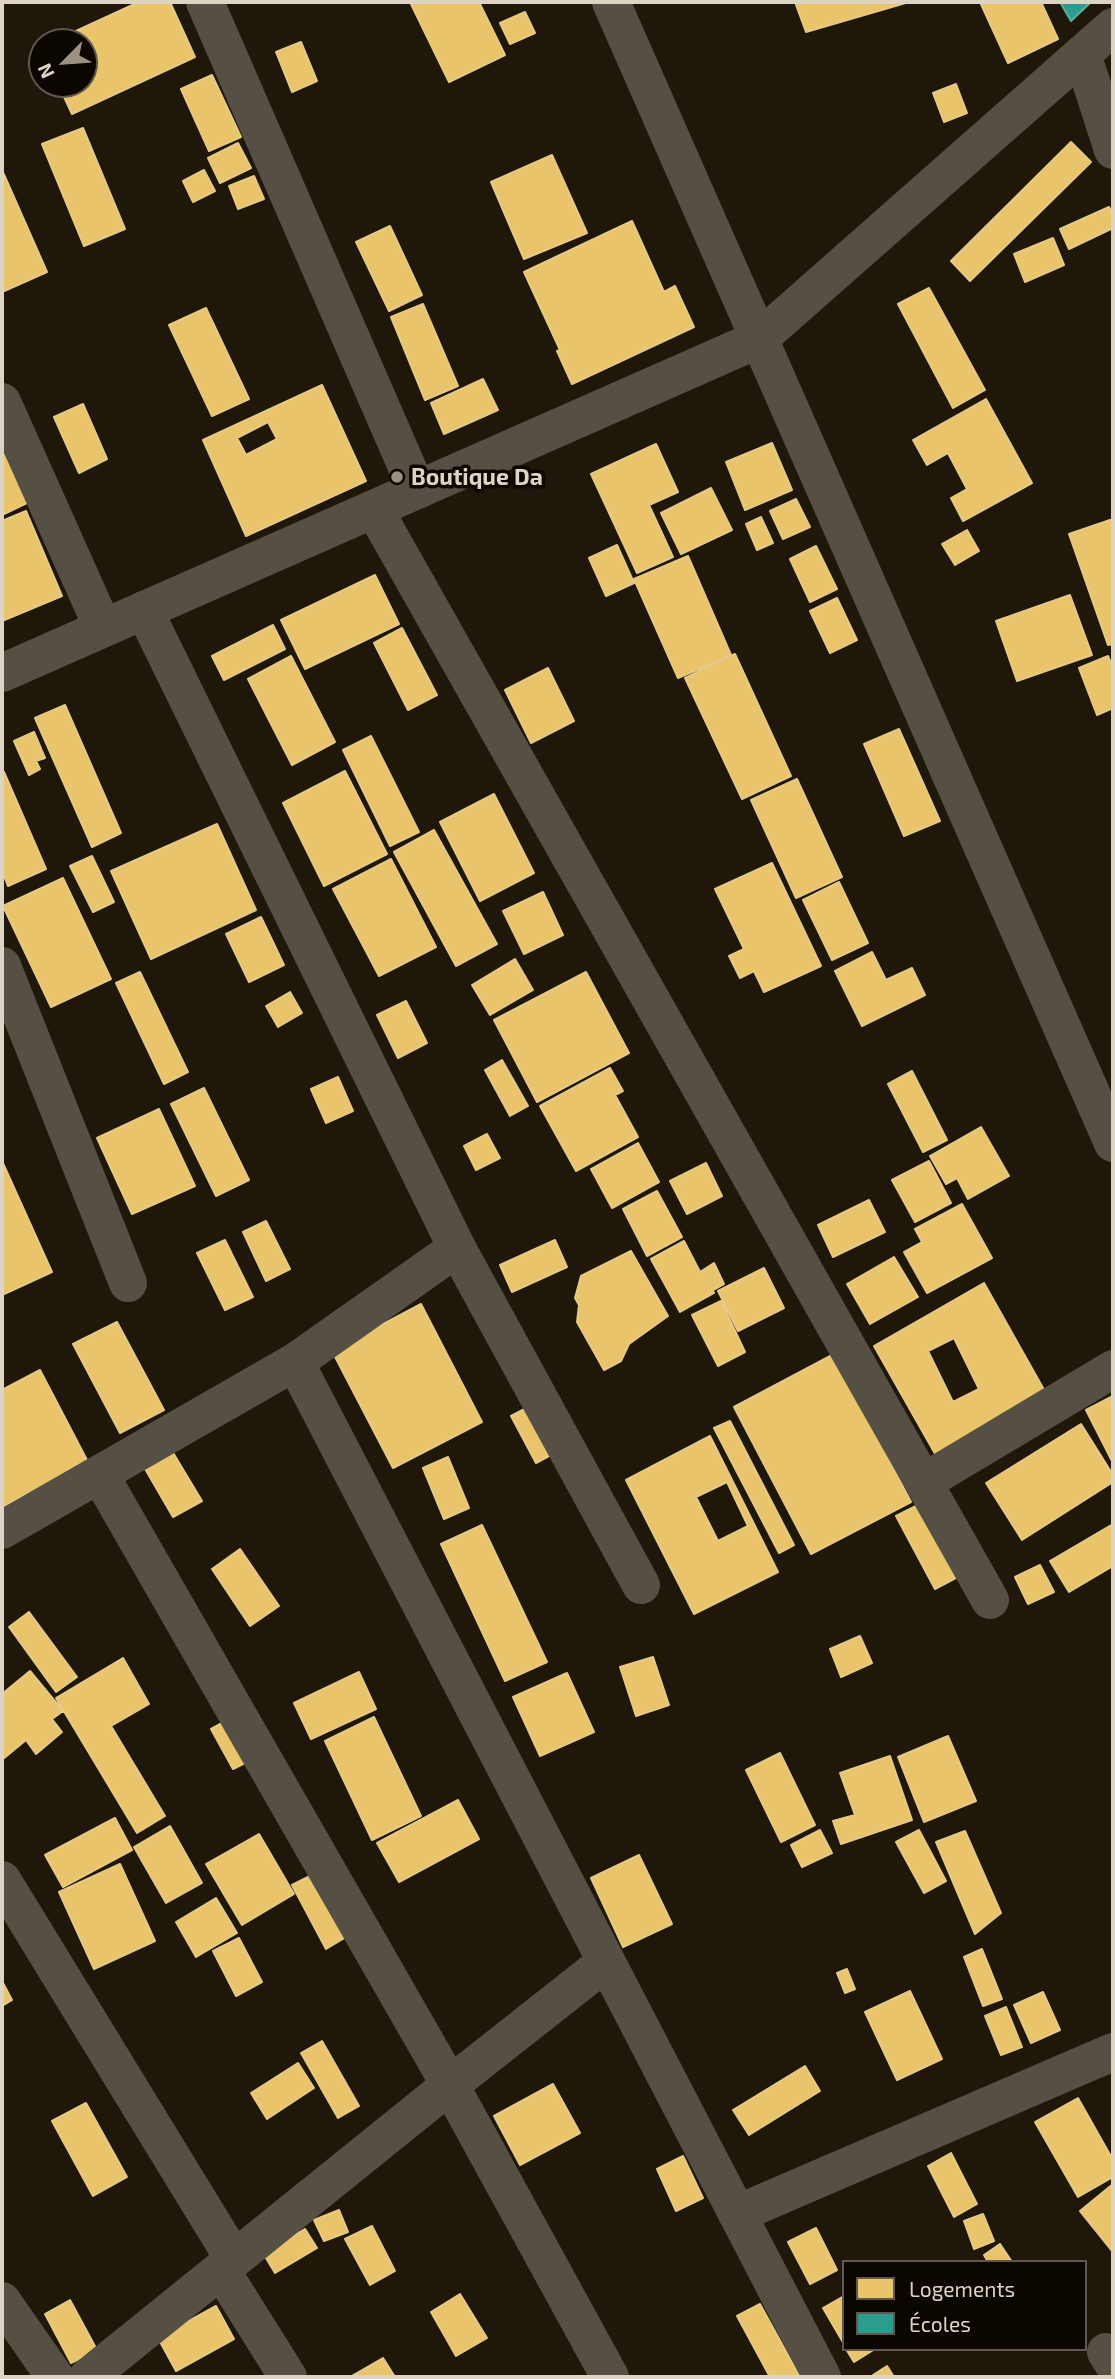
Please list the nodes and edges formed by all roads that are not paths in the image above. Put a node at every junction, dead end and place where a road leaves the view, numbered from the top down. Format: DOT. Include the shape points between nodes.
graph roads {
  1 [pos="205,2"];
  2 [pos="611,2"];
  3 [pos="1113,27"];
  4 [pos="1082,54"];
  5 [pos="1113,150"];
  6 [pos="759,339"];
  7 [pos="2,402"];
  8 [pos="417,490"];
  9 [pos="374,509"];
  10 [pos="144,610"];
  11 [pos="103,628"];
  12 [pos="2,673"];
  13 [pos="2,966"];
  14 [pos="1113,1143"];
  15 [pos="457,1248"];
  16 [pos="128,1283"];
  17 [pos="295,1362"];
  18 [pos="1113,1369"];
  19 [pos="100,1475"];
  20 [pos="924,1482"];
  21 [pos="2,1530"];
  22 [pos="641,1585"];
  23 [pos="990,1600"];
  24 [pos="2,1880"];
  25 [pos="606,1962"];
  26 [pos="1113,2052"];
  27 [pos="450,2085"];
  28 [pos="737,2214"];
  29 [pos="228,2265"];
  30 [pos="2,2301"];
  31 [pos="45,2374"];
  32 [pos="88,2377"];
  33 [pos="288,2377"];
  34 [pos="610,2377"];
  35 [pos="822,2377"];
  1 -- 8 [label="street"];
  2 -- 6 [label="street"];
  3 -- 4 [label="street"];
  4 -- 5 [label="street"];
  4 -- 6 [label="street"];
  6 -- 8 [label="street"];
  6 -- 14 [label="street"];
  7 -- 11 [label="street"];
  8 -- 9 [label="street"];
  9 -- 10 [label="street"];
  9 -- 20 [label="street"];
  10 -- 11 [label="street"];
  10 -- 15 [label="street"];
  11 -- 12 [label="street"];
  13 -- 16 [label="street"];
  15 -- 17 [label="street"];
  15 -- 22 [label="street"];
  17 -- 19 [label="street"];
  17 -- 25 [label="street"];
  18 -- 20 [label="street"];
  19 -- 21 [label="street"];
  19 -- 27 [label="street"];
  20 -- 23 [label="street"];
  24 -- 29 [label="street"];
  25 -- 27 [label="street"];
  25 -- 28 [label="street"];
  26 -- 28 [label="street"];
  27 -- 29 [label="street"];
  27 -- 34 [label="street"];
  28 -- 35 [label="street"];
  29 -- 32 [label="street"];
  29 -- 33 [label="street"];
  30 -- 31 [label="street"];
}
